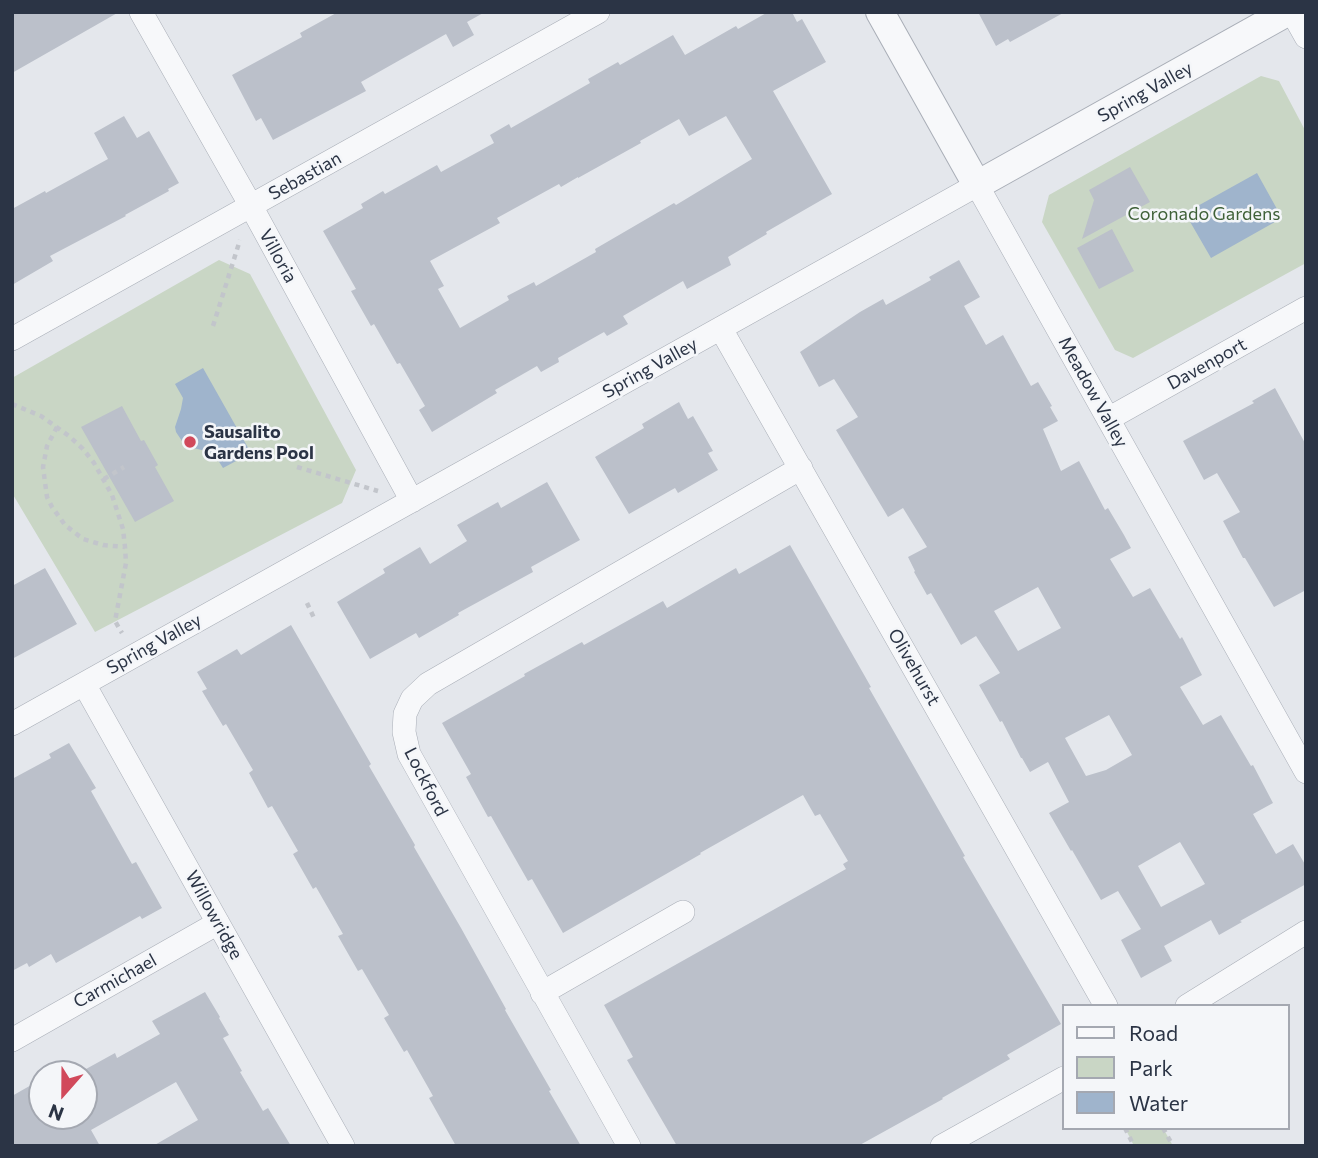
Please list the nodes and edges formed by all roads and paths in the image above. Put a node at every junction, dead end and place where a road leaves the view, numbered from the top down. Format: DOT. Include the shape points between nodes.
graph roads {
  1 [pos="141,12"];
  2 [pos="598,12"];
  3 [pos="880,12"];
  4 [pos="1289,12"];
  5 [pos="1306,37"];
  6 [pos="977,185"];
  7 [pos="251,206"];
  8 [pos="1306,308"];
  9 [pos="213,326"];
  10 [pos="721,328"];
  11 [pos="12,339"];
  12 [pos="12,404"];
  13 [pos="1108,419"];
  14 [pos="57,427"];
  15 [pos="124,467"];
  16 [pos="297,467"];
  17 [pos="802,468"];
  18 [pos="104,479"];
  19 [pos="412,501"];
  20 [pos="125,547"];
  21 [pos="307,603"];
  22 [pos="314,618"];
  23 [pos="134,656"];
  24 [pos="84,684"];
  25 [pos="12,724"];
  26 [pos="1306,772"];
  27 [pos="683,912"];
  28 [pos="218,923"];
  29 [pos="1306,932"];
  30 [pos="542,993"];
  31 [pos="1105,1004"];
  32 [pos="1190,1004"];
  33 [pos="12,1040"];
  34 [pos="1062,1079"];
  35 [pos="1126,1130"];
  36 [pos="1164,1130"];
  37 [pos="343,1146"];
  38 [pos="629,1146"];
  39 [pos="942,1146"];
  40 [pos="1134,1146"];
  41 [pos="1173,1146"];
  1 -- 7 [label="street, Villoria"];
  2 -- 7 [label="street, Sebastian"];
  3 -- 6 [label="street, Meadow Valley"];
  4 -- 5 [label="street"];
  4 -- 6 [label="street, Spring Valley"];
  6 -- 10 [label="street, Spring Valley"];
  6 -- 13 [label="street, Meadow Valley"];
  7 -- 9 [label="path"];
  7 -- 11 [label="street, Sebastian"];
  7 -- 19 [label="street, Villoria"];
  8 -- 13 [label="street, Davenport"];
  10 -- 17 [label="street, Olivehurst"];
  10 -- 19 [label="street, Spring Valley"];
  12 -- 14 [label="path"];
  13 -- 26 [label="street, Meadow Valley"];
  14 -- 18 [label="path" via="83,449"];
  14 -- 20 [label="path" via="43,467 52,508 83,539"];
  15 -- 18 [label="path"];
  16 -- 19 [label="path"];
  17 -- 30 [label="street, Lockford" via="428,684 412,699 404,732 409,754"];
  17 -- 31 [label="street, Olivehurst"];
  18 -- 20 [label="path" via="118,512"];
  19 -- 23 [label="street, Spring Valley"];
  20 -- 23 [label="path" via="116,621"];
  21 -- 22 [label="path"];
  23 -- 24 [label="street, Spring Valley"];
  24 -- 25 [label="street, Spring Valley"];
  24 -- 28 [label="street, Willowridge"];
  27 -- 30 [label="street"];
  28 -- 33 [label="street, Carmichael"];
  28 -- 37 [label="street, Willowridge"];
  29 -- 32 [label="street"];
  30 -- 38 [label="street, Lockford"];
  34 -- 39 [label="street"];
  35 -- 40 [label="path"];
  36 -- 41 [label="path"];
}
